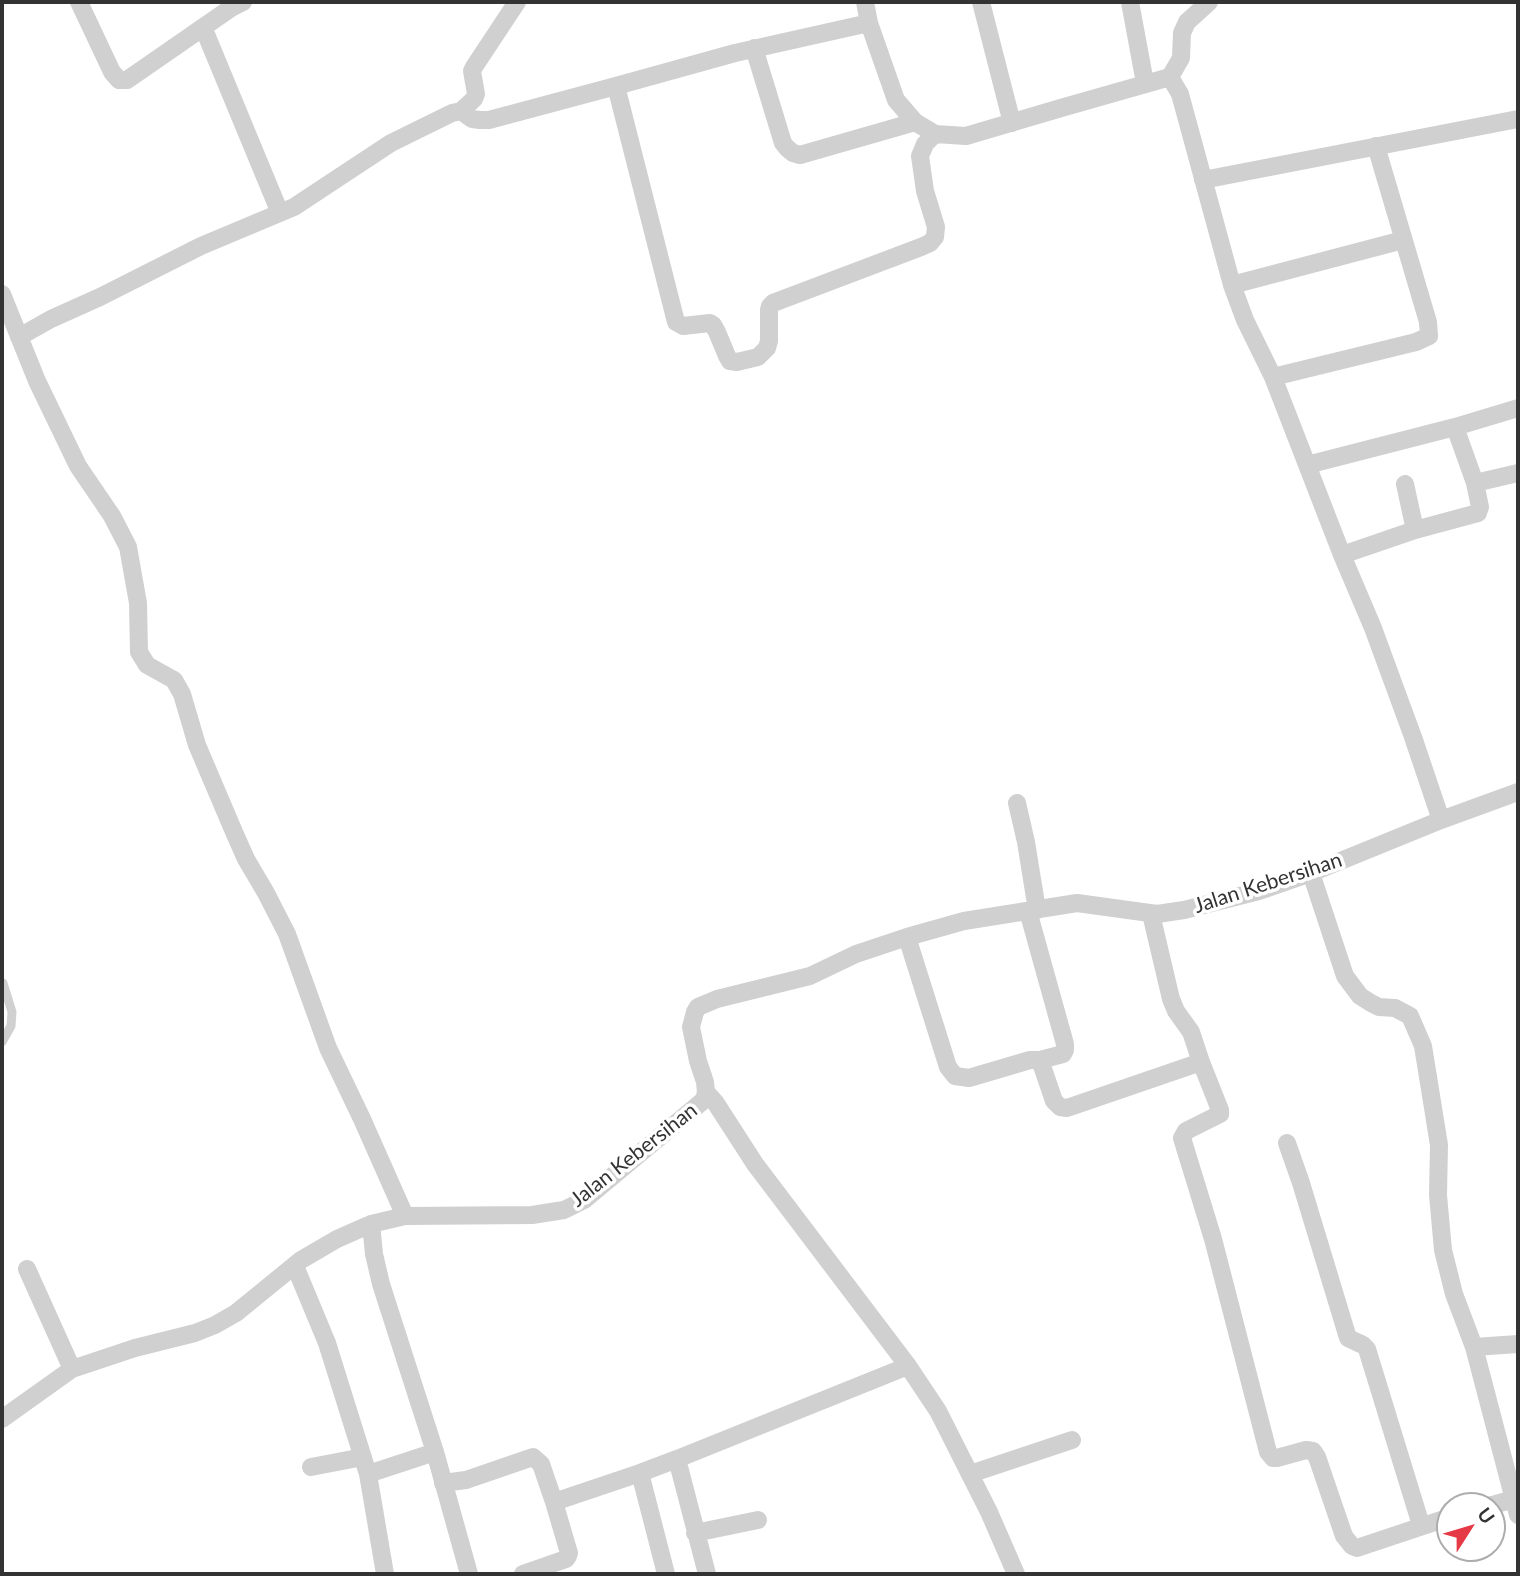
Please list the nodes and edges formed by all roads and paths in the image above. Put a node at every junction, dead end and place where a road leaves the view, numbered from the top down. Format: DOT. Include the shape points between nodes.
graph roads {
  1 [pos="79,2"];
  2 [pos="243,2"];
  3 [pos="517,2"];
  4 [pos="866,2"];
  5 [pos="981,2"];
  6 [pos="1130,2"];
  7 [pos="1209,2"];
  8 [pos="869,23"];
  9 [pos="203,27"];
  10 [pos="754,48"];
  11 [pos="1170,77"];
  12 [pos="1145,83"];
  13 [pos="616,86"];
  14 [pos="461,111"];
  15 [pos="1518,119"];
  16 [pos="915,122"];
  17 [pos="1012,123"];
  18 [pos="935,134"];
  19 [pos="1376,146"];
  20 [pos="1203,180"];
  21 [pos="280,213"];
  22 [pos="1403,240"];
  23 [pos="1232,285"];
  24 [pos="2,294"];
  25 [pos="19,337"];
  26 [pos="1273,377"];
  27 [pos="1518,408"];
  28 [pos="1455,427"];
  29 [pos="1307,465"];
  30 [pos="1518,473"];
  31 [pos="1475,483"];
  32 [pos="1405,484"];
  33 [pos="1415,530"];
  34 [pos="1342,555"];
  35 [pos="1518,792"];
  36 [pos="1017,803"];
  37 [pos="1441,820"];
  38 [pos="1311,873"];
  39 [pos="1032,910"];
  40 [pos="1151,914"];
  41 [pos="907,937"];
  42 [pos="3,983"];
  43 [pos="2,1042"];
  44 [pos="1040,1060"];
  45 [pos="1201,1062"];
  46 [pos="706,1092"];
  47 [pos="1287,1143"];
  48 [pos="405,1216"];
  49 [pos="370,1224"];
  50 [pos="295,1266"];
  51 [pos="26,1269"];
  52 [pos="1518,1344"];
  53 [pos="1474,1347"];
  54 [pos="908,1366"];
  55 [pos="72,1369"];
  56 [pos="2,1419"];
  57 [pos="1072,1440"];
  58 [pos="435,1452"];
  59 [pos="677,1459"];
  60 [pos="1511,1460"];
  61 [pos="365,1466"];
  62 [pos="311,1467"];
  63 [pos="640,1473"];
  64 [pos="970,1474"];
  65 [pos="443,1483"];
  66 [pos="554,1502"];
  67 [pos="1516,1507"];
  68 [pos="758,1520"];
  69 [pos="1436,1521"];
  70 [pos="1422,1525"];
  71 [pos="695,1533"];
  72 [pos="385,1574"];
  73 [pos="469,1574"];
  74 [pos="523,1574"];
  75 [pos="666,1574"];
  76 [pos="707,1574"];
  77 [pos="1016,1574"];
  1 -- 9 [label="street" via="119,80 127,80"];
  2 -- 9 [label="street"];
  3 -- 14 [label="street" via="472,71 477,94"];
  4 -- 8 [label="street"];
  5 -- 17 [label="street"];
  6 -- 12 [label="street"];
  7 -- 11 [label="street" via="1187,22 1181,58"];
  8 -- 10 [label="street"];
  8 -- 16 [label="street" via="896,100"];
  9 -- 21 [label="street"];
  10 -- 13 [label="street"];
  10 -- 16 [label="street" via="783,143 793,153 800,155"];
  11 -- 12 [label="street"];
  11 -- 20 [label="street" via="1180,94"];
  12 -- 17 [label="street"];
  13 -- 14 [label="street" via="489,120 472,119"];
  13 -- 18 [label="street" via="676,322 713,325 730,361 758,357 767,348 773,303 930,243 936,227 920,156"];
  14 -- 21 [label="street" via="391,143"];
  15 -- 19 [label="street"];
  16 -- 18 [label="street"];
  17 -- 18 [label="street" via="965,136"];
  19 -- 20 [label="street"];
  19 -- 22 [label="street"];
  20 -- 23 [label="street"];
  21 -- 25 [label="street" via="201,246"];
  22 -- 23 [label="street"];
  22 -- 26 [label="street" via="1429,335"];
  23 -- 26 [label="street"];
  24 -- 25 [label="street"];
  25 -- 48 [label="street" via="78,466 128,547 138,603 139,652 147,665 174,680 182,694 197,745 233,832 287,934 328,1048"];
  26 -- 29 [label="street"];
  27 -- 28 [label="street"];
  28 -- 29 [label="street"];
  28 -- 31 [label="street"];
  29 -- 34 [label="street"];
  30 -- 31 [label="street"];
  31 -- 33 [label="street" via="1478,513"];
  32 -- 33 [label="street"];
  33 -- 34 [label="street"];
  34 -- 37 [label="street" via="1378,640"];
  35 -- 37 [label="street, Jalan Kebersihan"];
  36 -- 39 [label="street"];
  37 -- 38 [label="street, Jalan Kebersihan"];
  38 -- 40 [label="street, Jalan Kebersihan" via="1259,891"];
  38 -- 53 [label="street" via="1345,976 1371,1003 1410,1016 1423,1046 1439,1145 1443,1250"];
  39 -- 40 [label="street, Jalan Kebersihan" via="1077,903"];
  39 -- 41 [label="street, Jalan Kebersihan" via="964,921"];
  39 -- 44 [label="street" via="1065,1044 1063,1054"];
  40 -- 45 [label="street" via="1171,999 1191,1032"];
  41 -- 44 [label="street" via="954,1076 969,1078"];
  41 -- 46 [label="street, Jalan Kebersihan" via="810,976 698,1007 691,1027"];
  42 -- 43 [label="lane" via="12,1012"];
  44 -- 45 [label="street" via="1054,1101 1067,1108"];
  45 -- 70 [label="street" via="1220,1114 1186,1131 1182,1138 1269,1452 1277,1458 1313,1451 1344,1536 1352,1546"];
  46 -- 48 [label="street, Jalan Kebersihan" via="695,1108 584,1200 564,1210 532,1215"];
  46 -- 54 [label="street"];
  47 -- 70 [label="street" via="1348,1338 1367,1349"];
  48 -- 49 [label="street, Jalan Kebersihan"];
  49 -- 50 [label="street, Jalan Kebersihan"];
  49 -- 58 [label="street" via="381,1284"];
  50 -- 55 [label="street, Jalan Kebersihan" via="215,1325"];
  50 -- 61 [label="street" via="327,1343"];
  51 -- 55 [label="street"];
  52 -- 53 [label="street"];
  53 -- 60 [label="street"];
  54 -- 59 [label="street"];
  54 -- 64 [label="street" via="938,1411"];
  55 -- 56 [label="street, Jalan Kebersihan"];
  57 -- 64 [label="street"];
  58 -- 61 [label="street"];
  58 -- 65 [label="street"];
  59 -- 63 [label="street"];
  59 -- 71 [label="street"];
  60 -- 67 [label="street"];
  61 -- 62 [label="street"];
  61 -- 72 [label="street"];
  63 -- 66 [label="street"];
  63 -- 75 [label="street"];
  64 -- 77 [label="street"];
  65 -- 66 [label="street" via="466,1480 533,1457 541,1464"];
  65 -- 73 [label="street"];
  66 -- 74 [label="street" via="568,1556"];
  68 -- 71 [label="street"];
  69 -- 70 [label="street"];
  71 -- 76 [label="street"];
}
